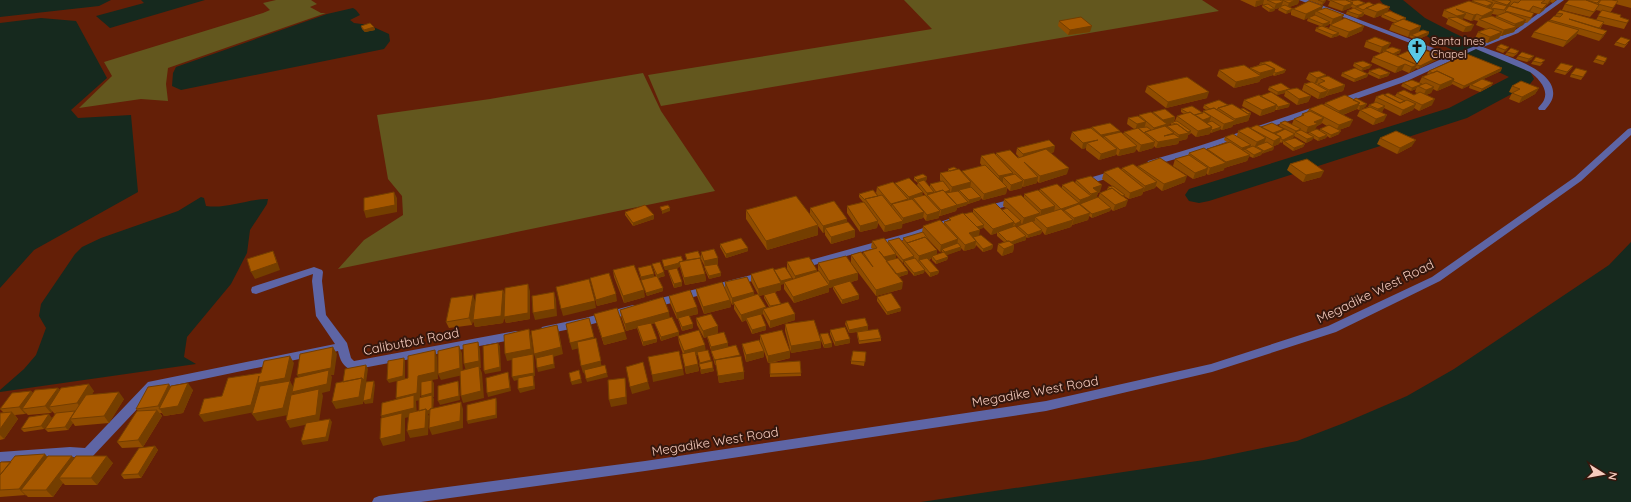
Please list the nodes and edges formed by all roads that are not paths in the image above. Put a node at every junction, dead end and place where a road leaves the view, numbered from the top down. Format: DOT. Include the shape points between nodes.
graph roads {
  1 [pos="1302,0"];
  2 [pos="1556,2"];
  3 [pos="1475,47"];
  4 [pos="1456,56"];
  5 [pos="1542,108"];
  6 [pos="1631,130"];
  7 [pos="1144,165"];
  8 [pos="1129,170"];
  9 [pos="1075,185"];
  10 [pos="1029,197"];
  11 [pos="792,268"];
  12 [pos="776,272"];
  13 [pos="256,290"];
  14 [pos="343,346"];
  15 [pos="0,457"];
  16 [pos="379,502"];
  1 -- 4 [label="street"];
  2 -- 3 [label="street" via="1516,32"];
  3 -- 4 [label="street"];
  3 -- 5 [label="street" via="1540,75 1549,92 1548,100"];
  4 -- 7 [label="street" via="1404,79 1328,106"];
  6 -- 16 [label="street, Megadike West Road" via="1578,179 1436,279 1332,329 1212,368 1046,406 645,466"];
  8 -- 9 [label="street"];
  10 -- 11 [label="street" via="973,213 915,234"];
  12 -- 14 [label="street, Calibutbut Road" via="585,322 352,366 346,360"];
  13 -- 14 [label="street" via="314,270 318,272 321,316"];
  14 -- 15 [label="street, Calibutbut Road" via="152,385 88,453"];
}
